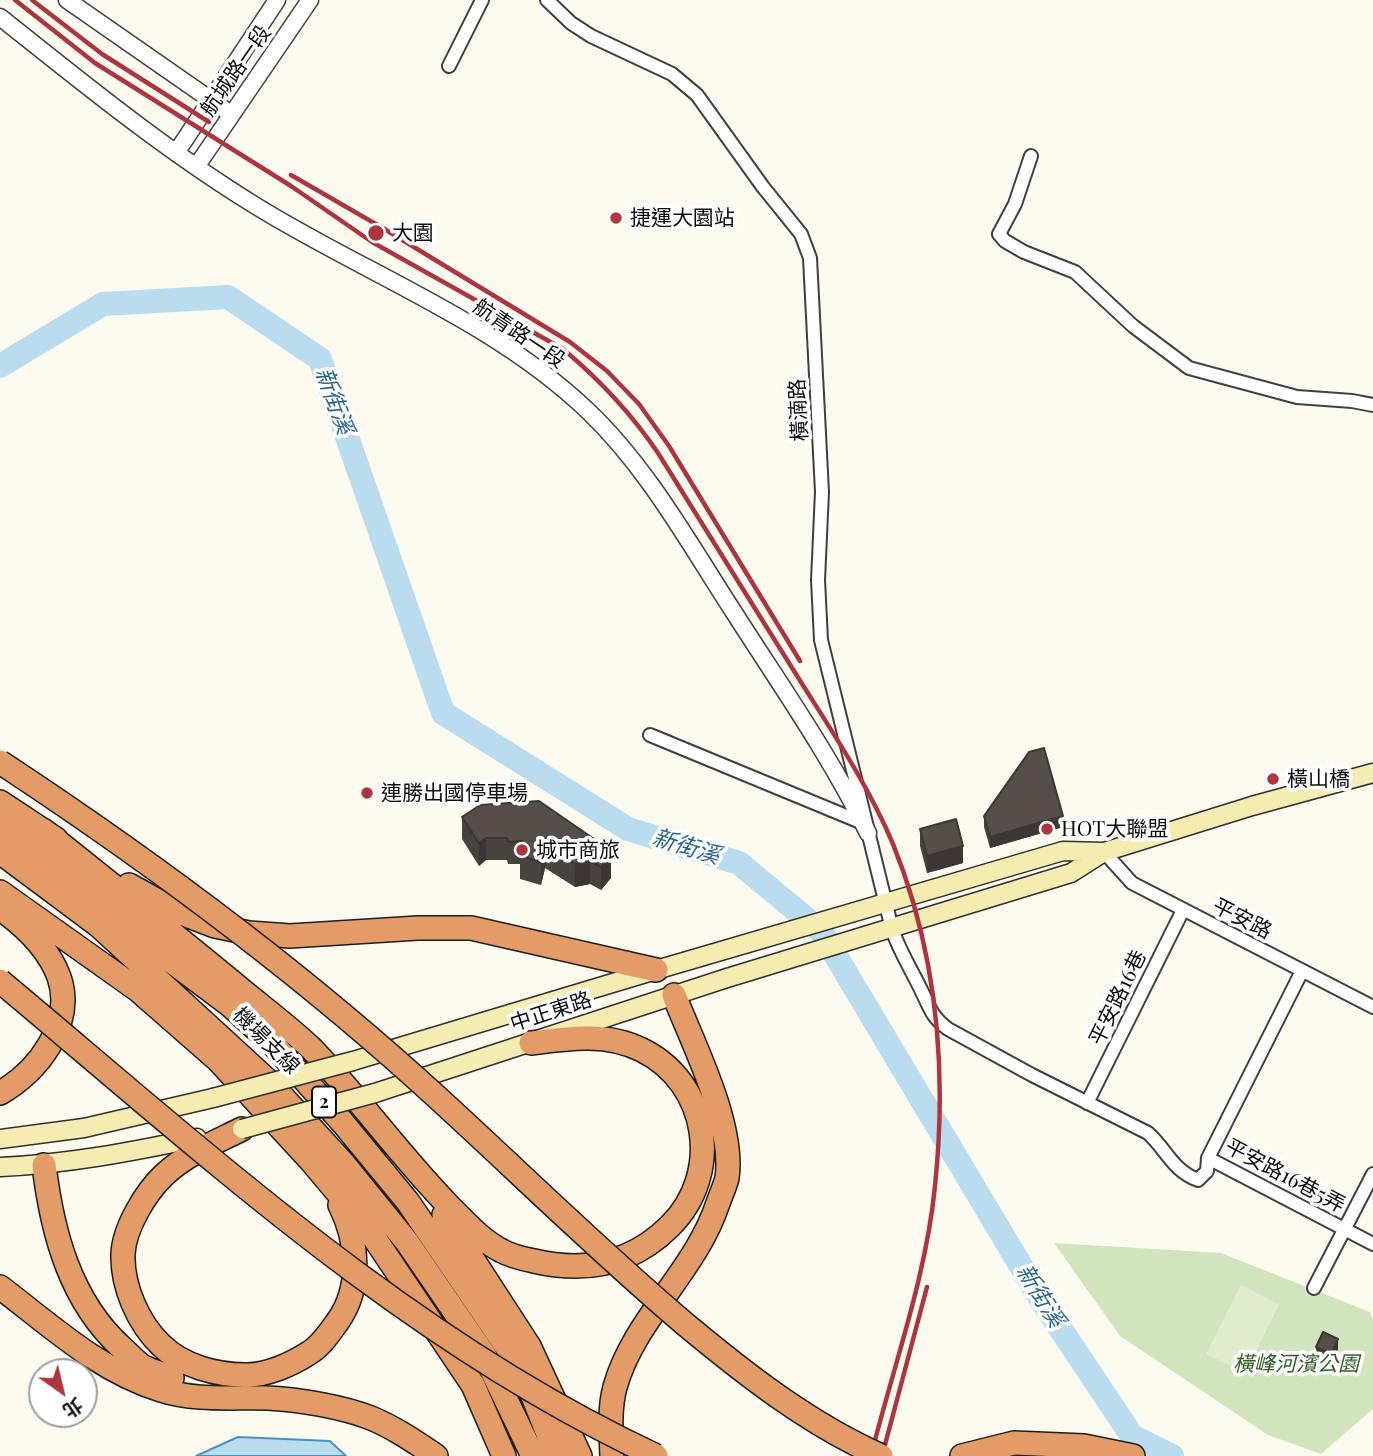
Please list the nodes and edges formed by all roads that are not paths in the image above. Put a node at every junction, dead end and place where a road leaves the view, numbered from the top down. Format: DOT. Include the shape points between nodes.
graph roads {
  1 [pos="67,0"];
  2 [pos="277,0"];
  3 [pos="310,0"];
  4 [pos="482,0"];
  5 [pos="547,0"];
  6 [pos="0,17"];
  7 [pos="449,66"];
  8 [pos="212,101"];
  9 [pos="231,114"];
  10 [pos="176,153"];
  11 [pos="1031,156"];
  12 [pos="196,167"];
  13 [pos="1373,405"];
  14 [pos="650,735"];
  15 [pos="0,762"];
  16 [pos="1373,773"];
  17 [pos="0,802"];
  18 [pos="0,827"];
  19 [pos="866,828"];
  20 [pos="43,830"];
  21 [pos="0,852"];
  22 [pos="1104,852"];
  23 [pos="0,892"];
  24 [pos="885,902"];
  25 [pos="0,908"];
  26 [pos="1183,910"];
  27 [pos="892,929"];
  28 [pos="660,969"];
  29 [pos="1303,971"];
  30 [pos="0,981"];
  31 [pos="674,995"];
  32 [pos="1373,1007"];
  33 [pos="531,1043"];
  34 [pos="0,1093"];
  35 [pos="1087,1103"];
  36 [pos="242,1129"];
  37 [pos="41,1135"];
  38 [pos="0,1139"];
  39 [pos="403,1155"];
  40 [pos="1208,1158"];
  41 [pos="44,1165"];
  42 [pos="0,1167"];
  43 [pos="1373,1174"];
  44 [pos="328,1180"];
  45 [pos="1345,1229"];
  46 [pos="1373,1244"];
  47 [pos="0,1287"];
  48 [pos="1314,1288"];
  49 [pos="249,1398"];
  50 [pos="436,1456"];
  51 [pos="504,1456"];
  52 [pos="533,1456"];
  53 [pos="557,1456"];
  54 [pos="580,1456"];
  55 [pos="612,1456"];
  56 [pos="656,1456"];
  57 [pos="881,1456"];
  58 [pos="962,1456"];
  59 [pos="1133,1456"];
  1 -- 8 [label="street"];
  2 -- 8 [label="street, 航城路一段"];
  3 -- 9 [label="street, 航城路一段"];
  4 -- 7 [label="street"];
  5 -- 19 [label="street, 橫湳路" via="581,29 672,74 697,95 762,187 802,234 810,258 822,492 821,640"];
  6 -- 10 [label="street, 航青路一段"];
  8 -- 9 [label="street"];
  8 -- 10 [label="street, 航城路一段"];
  9 -- 12 [label="street, 航城路一段"];
  10 -- 12 [label="street, 航青路一段"];
  11 -- 13 [label="street" via="999,234 1005,242 1076,272 1133,326 1189,368 1297,397"];
  12 -- 19 [label="street, 航青路一段" via="525,359 588,410 645,478 695,553"];
  14 -- 19 [label="street"];
  15 -- 57 [label="highway, bridge" via="173,880 279,962 429,1090 634,1281 722,1354 793,1408"];
  16 -- 22 [label="main road, 中正東路"];
  17 -- 20 [label="highway"];
  18 -- 53 [label="highway, 機場支線 / 2" via="79,885 272,1043 408,1202 522,1369"];
  19 -- 24 [label="street, 橫湳路"];
  20 -- 28 [label="highway" via="136,890 215,926 290,936 471,929"];
  20 -- 39 [label="highway" via="311,1048"];
  21 -- 52 [label="highway, 機場支線 / 2" via="98,925 268,1081 343,1163 407,1242 485,1356"];
  22 -- 24 [label="main road, 中正東路" via="1063,851"];
  22 -- 26 [label="street, 平安路" via="1132,883"];
  22 -- 27 [label="main road, 中正東路" via="1071,873"];
  23 -- 44 [label="highway" via="158,1007 218,1060"];
  24 -- 27 [label="street, 橫湳路"];
  24 -- 28 [label="main road, 中正東路"];
  25 -- 34 [label="highway" via="46,951 60,979 62,999 53,1040 37,1064"];
  26 -- 29 [label="street, 平安路"];
  26 -- 35 [label="street, 平安路16巷"];
  27 -- 31 [label="main road, 中正東路"];
  27 -- 35 [label="street, 橫湳路" via="937,1021"];
  28 -- 31 [label="main road"];
  28 -- 37 [label="main road, 中正東路, bridge" via="353,1061 213,1098"];
  29 -- 32 [label="street, 平安路"];
  29 -- 40 [label="street"];
  30 -- 56 [label="highway, bridge" via="293,1227 408,1311 510,1380"];
  31 -- 33 [label="main road, 中正東路"];
  31 -- 55 [label="highway" via="718,1106 727,1177 701,1245 634,1343 615,1388"];
  33 -- 36 [label="main road, 中正東路, bridge"];
  33 -- 39 [label="highway" via="576,1037 625,1043 668,1066 685,1087 703,1135 702,1166 680,1216 662,1234 636,1252 603,1265 552,1266 523,1259 474,1232"];
  35 -- 40 [label="street, 橫湳路" via="1149,1133 1185,1175 1198,1180 1207,1171"];
  36 -- 41 [label="main road, 中正東路"];
  36 -- 44 [label="highway" via="191,1155 165,1175 143,1200 123,1252 127,1287 141,1320 162,1346 189,1364 246,1376 312,1352 330,1332 348,1302 355,1256 343,1211"];
  37 -- 38 [label="main road, 中正東路"];
  37 -- 41 [label="main road"];
  39 -- 54 [label="highway" via="529,1346"];
  40 -- 45 [label="street, 平安路16巷5弄"];
  41 -- 42 [label="main road, 中正東路"];
  41 -- 49 [label="highway" via="60,1247 80,1295 108,1335 143,1366"];
  43 -- 45 [label="street"];
  44 -- 51 [label="highway" via="369,1230 473,1385"];
  45 -- 46 [label="street, 平安路16巷5弄"];
  45 -- 48 [label="street"];
  47 -- 49 [label="highway" via="80,1349 134,1380 196,1397"];
  49 -- 50 [label="highway" via="327,1407 370,1418"];
  58 -- 59 [label="highway" via="1014,1443 1084,1446"];
}
